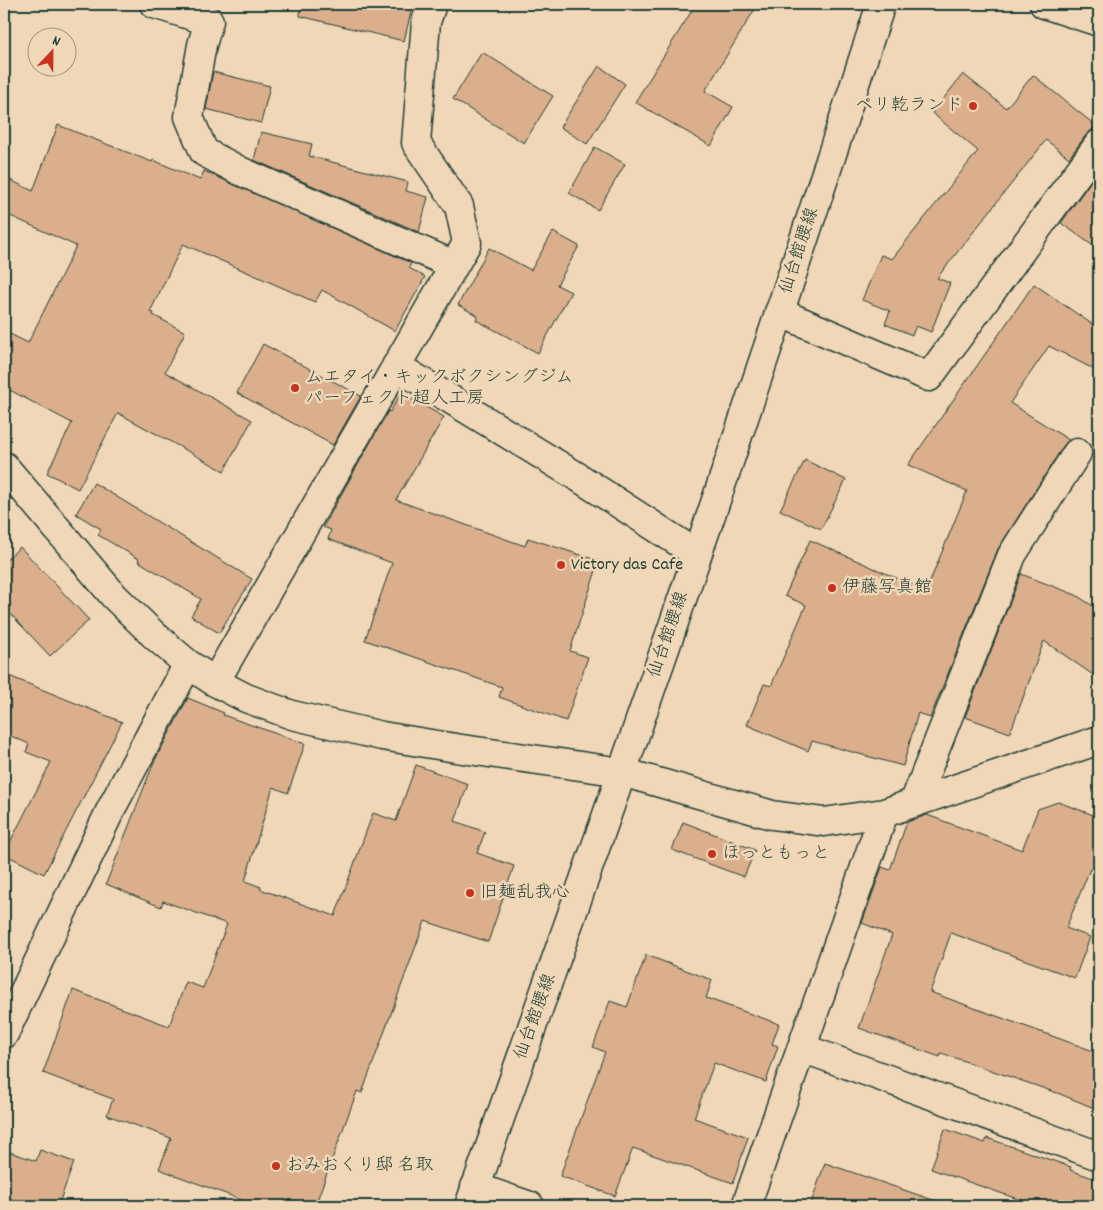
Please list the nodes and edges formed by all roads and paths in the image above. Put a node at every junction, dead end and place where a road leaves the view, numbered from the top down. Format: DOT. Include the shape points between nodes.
graph roads {
  1 [pos="154,4"];
  2 [pos="432,4"];
  3 [pos="881,4"];
  4 [pos="1044,4"];
  5 [pos="1099,22"];
  6 [pos="1099,144"];
  7 [pos="454,265"];
  8 [pos="780,312"];
  9 [pos="396,366"];
  10 [pos="1077,453"];
  11 [pos="4,466"];
  12 [pos="697,554"];
  13 [pos="188,664"];
  14 [pos="215,682"];
  15 [pos="1099,740"];
  16 [pos="622,772"];
  17 [pos="914,803"];
  18 [pos="884,813"];
  19 [pos="4,1034"];
  20 [pos="802,1048"];
  21 [pos="1099,1156"];
  22 [pos="472,1197"];
  23 [pos="530,1206"];
  24 [pos="746,1206"];
  1 -- 7 [label="street" via="209,21 189,117 204,152"];
  2 -- 7 [label="street" via="426,22 416,142 459,206 466,243"];
  3 -- 8 [label="street, 仙台館腰線"];
  4 -- 5 [label="street"];
  6 -- 8 [label="street" via="929,377"];
  7 -- 9 [label="street"];
  8 -- 12 [label="street, 仙台館腰線"];
  9 -- 12 [label="street"];
  9 -- 14 [label="street"];
  10 -- 17 [label="street" via="1012,555"];
  11 -- 13 [label="street" via="114,596"];
  12 -- 16 [label="street, 仙台館腰線"];
  13 -- 14 [label="street"];
  13 -- 19 [label="street" via="111,810"];
  14 -- 16 [label="street" via="292,715 382,736"];
  15 -- 17 [label="street"];
  16 -- 18 [label="street" via="772,815 824,822"];
  16 -- 22 [label="street, 仙台館腰線"];
  17 -- 18 [label="street"];
  18 -- 20 [label="street"];
  20 -- 21 [label="street"];
  20 -- 24 [label="street"];
  22 -- 23 [label="street"];
}
